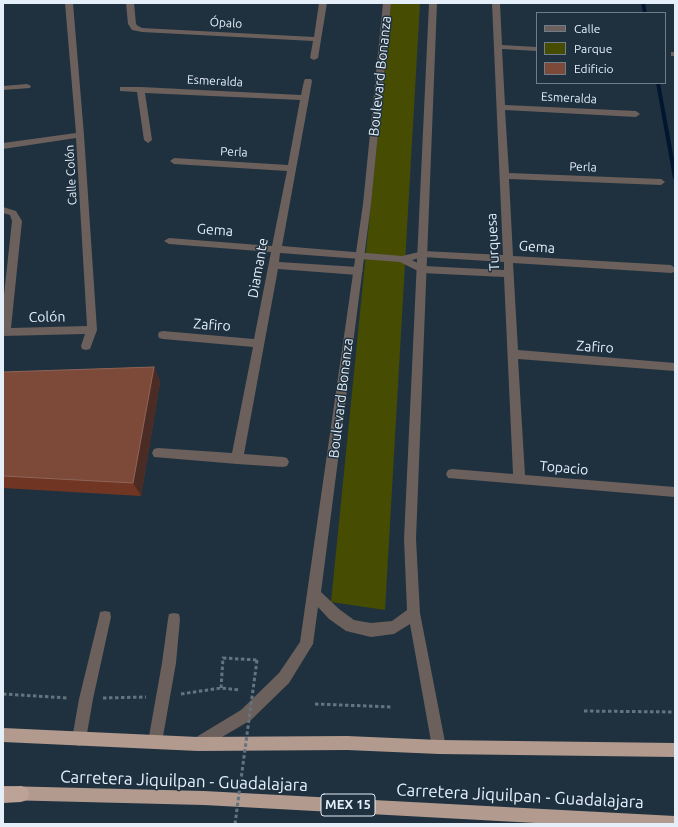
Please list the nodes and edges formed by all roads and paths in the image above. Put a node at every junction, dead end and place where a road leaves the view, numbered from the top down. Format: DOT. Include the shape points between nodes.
graph roads {
  1 [pos="69,3"];
  2 [pos="130,3"];
  3 [pos="323,3"];
  4 [pos="387,3"];
  5 [pos="433,3"];
  6 [pos="496,3"];
  7 [pos="316,39"];
  8 [pos="498,47"];
  9 [pos="536,49"];
  10 [pos="314,58"];
  11 [pos="308,81"];
  12 [pos="27,86"];
  13 [pos="3,88"];
  14 [pos="123,88"];
  15 [pos="141,90"];
  16 [pos="305,98"];
  17 [pos="501,107"];
  18 [pos="636,114"];
  19 [pos="80,135"];
  20 [pos="148,140"];
  21 [pos="3,146"];
  22 [pos="174,161"];
  23 [pos="292,168"];
  24 [pos="504,176"];
  25 [pos="661,182"];
  26 [pos="3,210"];
  27 [pos="169,241"];
  28 [pos="277,248"];
  29 [pos="423,254"];
  30 [pos="360,255"];
  31 [pos="402,258"];
  32 [pos="508,259"];
  33 [pos="274,266"];
  34 [pos="422,269"];
  35 [pos="671,269"];
  36 [pos="358,271"];
  37 [pos="509,274"];
  38 [pos="92,330"];
  39 [pos="4,332"];
  40 [pos="163,336"];
  41 [pos="259,343"];
  42 [pos="86,346"];
  43 [pos="513,354"];
  44 [pos="675,367"];
  45 [pos="158,453"];
  46 [pos="237,459"];
  47 [pos="283,462"];
  48 [pos="452,474"];
  49 [pos="518,479"];
  50 [pos="675,492"];
  51 [pos="314,594"];
  52 [pos="414,613"];
  53 [pos="104,617"];
  54 [pos="174,619"];
  55 [pos="221,688"];
  56 [pos="240,690"];
  57 [pos="3,694"];
  58 [pos="163,696"];
  59 [pos="86,699"];
  60 [pos="316,704"];
  61 [pos="393,707"];
  62 [pos="584,711"];
  63 [pos="675,712"];
  64 [pos="3,735"];
  65 [pos="80,739"];
  66 [pos="155,742"];
  67 [pos="198,744"];
  68 [pos="439,747"];
  69 [pos="675,750"];
  70 [pos="3,794"];
  71 [pos="20,794"];
  72 [pos="568,820"];
  73 [pos="675,823"];
  74 [pos="235,824"];
  1 -- 19 [label="street, Calle Colón"];
  2 -- 7 [label="street, Ópalo" via="132,24 142,30"];
  3 -- 7 [label="street"];
  4 -- 30 [label="street, Boulevard Bonanza"];
  5 -- 29 [label="street"];
  6 -- 8 [label="street, Turquesa"];
  7 -- 10 [label="street"];
  8 -- 9 [label="street"];
  8 -- 17 [label="street, Turquesa"];
  11 -- 16 [label="street, Diamante"];
  12 -- 13 [label="street"];
  14 -- 15 [label="street, Esmeralda"];
  15 -- 16 [label="street, Esmeralda"];
  15 -- 20 [label="street"];
  16 -- 23 [label="street, Diamante"];
  17 -- 18 [label="street, Esmeralda"];
  17 -- 24 [label="street, Turquesa"];
  19 -- 21 [label="street"];
  19 -- 38 [label="street, Calle Colón"];
  22 -- 23 [label="street, Perla"];
  23 -- 28 [label="street, Diamante"];
  24 -- 25 [label="street, Perla"];
  24 -- 32 [label="street, Turquesa"];
  26 -- 39 [label="street" via="13,214 17,221"];
  27 -- 28 [label="street, Gema"];
  28 -- 30 [label="street, Gema"];
  28 -- 33 [label="street, Diamante"];
  29 -- 31 [label="street, Gema"];
  29 -- 32 [label="street, Gema"];
  29 -- 34 [label="street"];
  30 -- 31 [label="street, Gema"];
  30 -- 36 [label="street, Boulevard Bonanza"];
  31 -- 34 [label="street, Gema"];
  32 -- 35 [label="street, Gema"];
  32 -- 37 [label="street, Turquesa"];
  33 -- 36 [label="street"];
  33 -- 41 [label="street, Diamante"];
  34 -- 37 [label="street, Gema"];
  34 -- 52 [label="street" via="410,539"];
  36 -- 51 [label="street, Boulevard Bonanza"];
  37 -- 43 [label="street, Turquesa"];
  38 -- 39 [label="street, Colón"];
  38 -- 42 [label="street, Calle Colón"];
  40 -- 41 [label="street, Zafiro"];
  41 -- 46 [label="street, Diamante"];
  43 -- 44 [label="street, Zafiro"];
  43 -- 49 [label="street, Turquesa"];
  45 -- 46 [label="street"];
  46 -- 47 [label="street"];
  48 -- 49 [label="street, Topacio"];
  49 -- 50 [label="street, Topacio"];
  51 -- 52 [label="street" via="334,614 351,626 371,630 394,627"];
  51 -- 67 [label="street, Boulevard Bonanza" via="306,644 284,678 246,715"];
  52 -- 68 [label="street"];
  53 -- 59 [label="street"];
  54 -- 58 [label="street"];
  55 -- 56 [label="path"];
  55 -- 58 [label="path"];
  55 -- 74 [label="path, bridge" via="223,658 257,660"];
  57 -- 59 [label="path"];
  58 -- 59 [label="path"];
  58 -- 66 [label="street"];
  59 -- 65 [label="street"];
  60 -- 61 [label="path"];
  62 -- 63 [label="path"];
  64 -- 65 [label="highway"];
  65 -- 66 [label="highway"];
  66 -- 67 [label="highway"];
  67 -- 68 [label="highway" via="347,743"];
  68 -- 69 [label="highway"];
  70 -- 71 [label="highway"];
  71 -- 72 [label="highway, Carretera Jiquilpan - Guadalajara / MEX 15" via="204,798"];
  72 -- 73 [label="highway, Carretera Jiquilpan - Guadalajara / MEX 15"];
}
